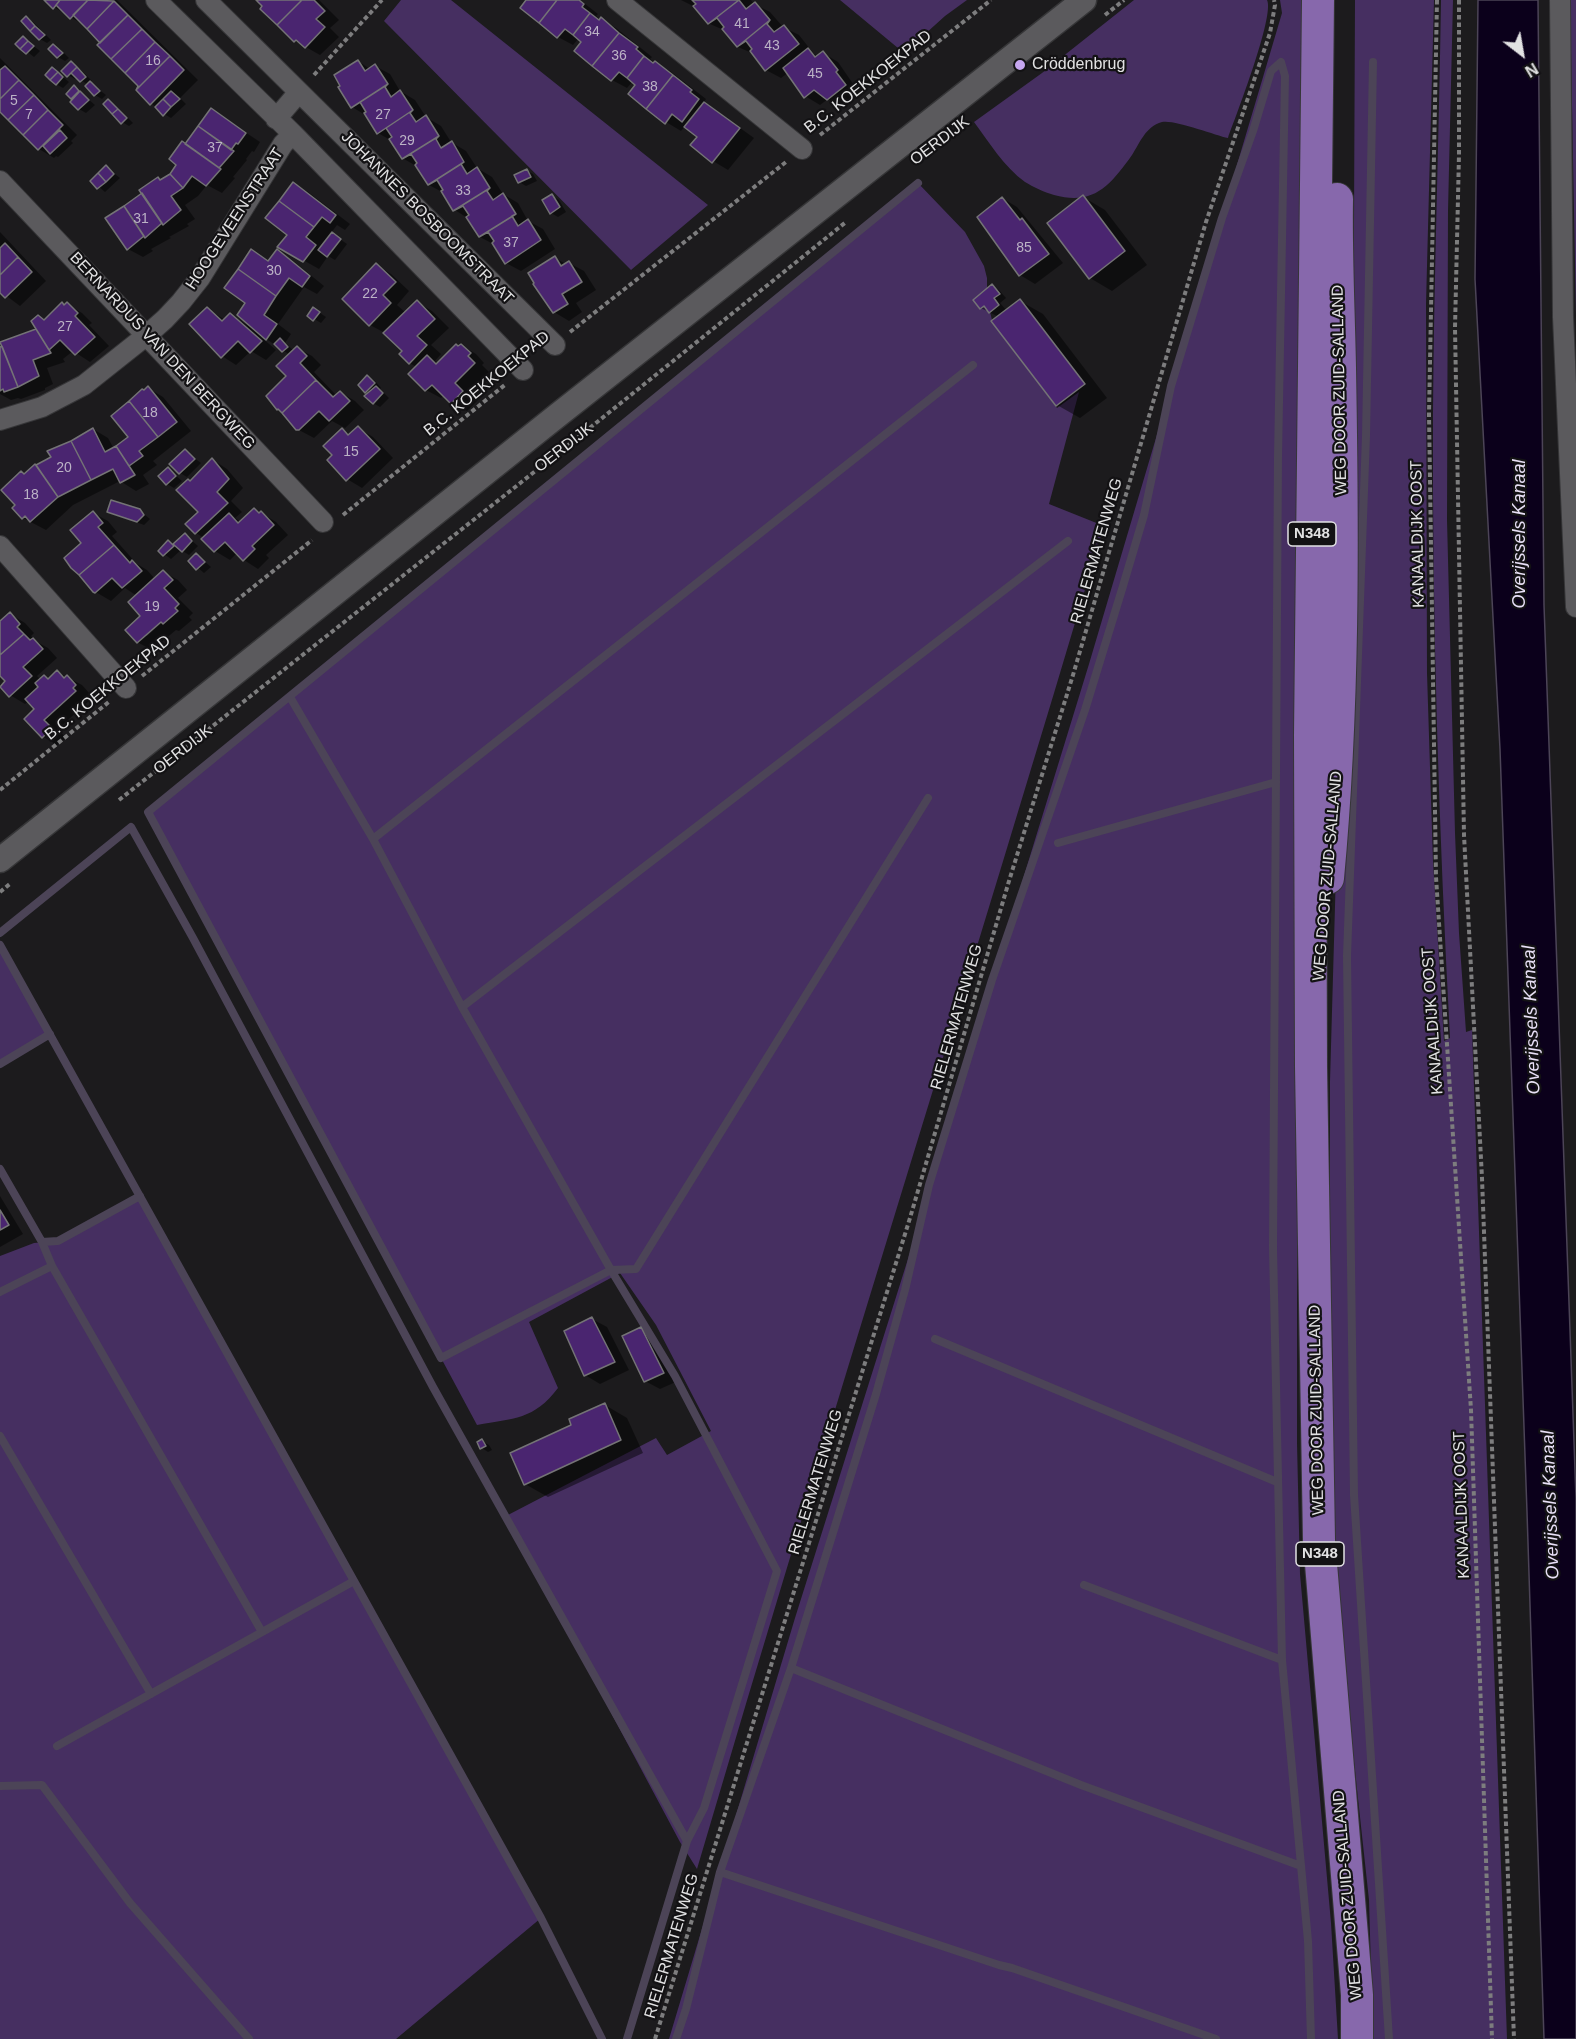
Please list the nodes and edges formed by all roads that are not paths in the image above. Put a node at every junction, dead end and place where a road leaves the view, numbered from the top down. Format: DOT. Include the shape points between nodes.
graph roads {
  1 [pos="156,0"];
  2 [pos="206,0"];
  3 [pos="617,0"];
  4 [pos="1084,0"];
  5 [pos="1318,0"];
  6 [pos="1338,0"];
  7 [pos="1560,0"];
  8 [pos="299,92"];
  9 [pos="276,119"];
  10 [pos="292,134"];
  11 [pos="802,149"];
  12 [pos="0,181"];
  13 [pos="147,335"];
  14 [pos="555,345"];
  15 [pos="523,370"];
  16 [pos="0,420"];
  17 [pos="327,525"];
  18 [pos="0,546"];
  19 [pos="1576,607"];
  20 [pos="126,688"];
  21 [pos="0,860"];
  22 [pos="1311,1067"];
  23 [pos="1357,2039"];
  1 -- 9 [label="street"];
  2 -- 8 [label="street, JOHANNES BOSBOOMSTRAAT"];
  3 -- 11 [label="street"];
  4 -- 21 [label="street, OERDIJK"];
  5 -- 22 [label="main road, WEG DOOR ZUID-SALLAND / N348" via="1310,735"];
  6 -- 22 [label="main road, WEG DOOR ZUID-SALLAND / N348" via="1341,679 1336,789"];
  7 -- 19 [label="street" via="1563,317"];
  8 -- 9 [label="street"];
  8 -- 14 [label="street, JOHANNES BOSBOOMSTRAAT"];
  9 -- 10 [label="street"];
  10 -- 13 [label="street, HOOGEVEENSTRAAT" via="200,278 182,302"];
  10 -- 15 [label="street"];
  12 -- 13 [label="street, BERNARDUS VAN DEN BERGWEG"];
  13 -- 16 [label="street, HOOGEVEENSTRAAT" via="84,385 42,407"];
  13 -- 17 [label="street, BERNARDUS VAN DEN BERGWEG"];
  18 -- 20 [label="street"];
  22 -- 23 [label="main road, WEG DOOR ZUID-SALLAND / N348" via="1319,1540 1357,1995"];
}
